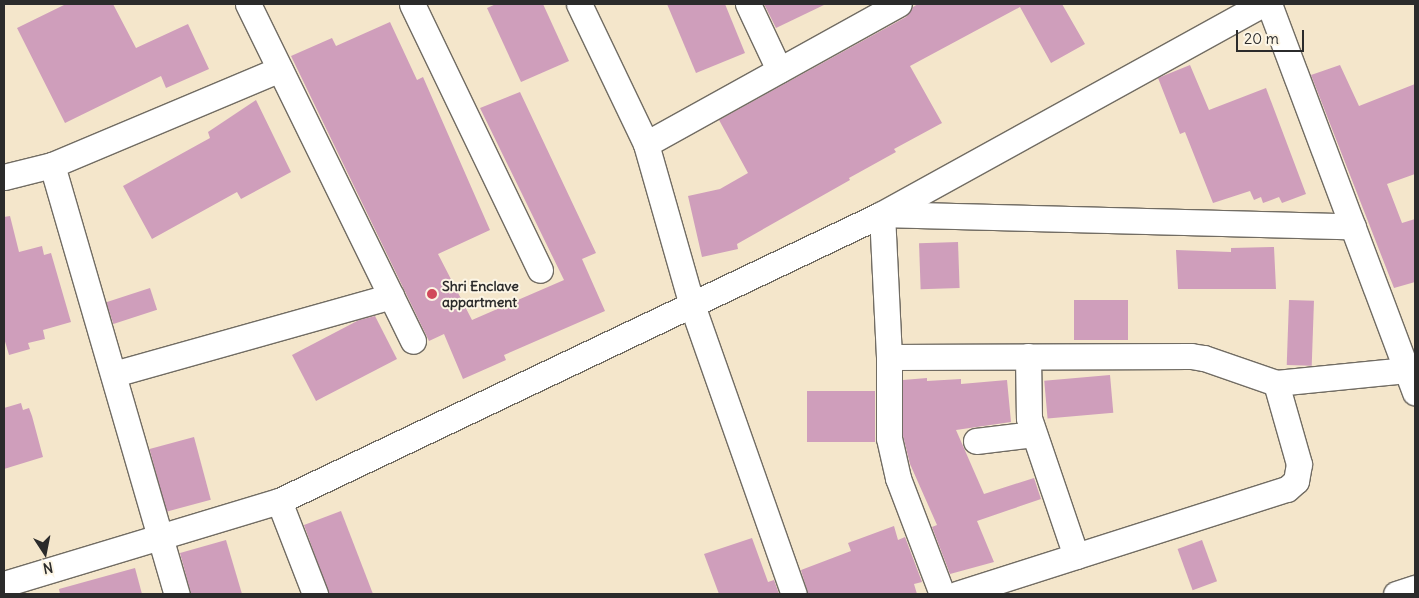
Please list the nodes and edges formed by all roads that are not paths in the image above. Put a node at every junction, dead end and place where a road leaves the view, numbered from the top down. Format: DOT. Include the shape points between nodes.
graph roads {
  1 [pos="248,4"];
  2 [pos="412,4"];
  3 [pos="579,4"];
  4 [pos="748,4"];
  5 [pos="898,4"];
  6 [pos="1262,4"];
  7 [pos="1269,4"];
  8 [pos="280,69"];
  9 [pos="779,70"];
  10 [pos="646,144"];
  11 [pos="52,165"];
  12 [pos="4,177"];
  13 [pos="882,214"];
  14 [pos="1352,226"];
  15 [pos="540,270"];
  16 [pos="391,296"];
  17 [pos="692,305"];
  18 [pos="413,341"];
  19 [pos="1028,356"];
  20 [pos="889,357"];
  21 [pos="114,374"];
  22 [pos="1411,381"];
  23 [pos="1276,383"];
  24 [pos="1034,434"];
  25 [pos="976,441"];
  26 [pos="279,502"];
  27 [pos="162,538"];
  28 [pos="1076,556"];
  29 [pos="4,584"];
  30 [pos="1415,588"];
  31 [pos="177,594"];
  32 [pos="315,594"];
  33 [pos="794,594"];
  34 [pos="942,594"];
  35 [pos="957,594"];
  36 [pos="1396,594"];
  1 -- 8 [label="street"];
  2 -- 15 [label="street"];
  3 -- 10 [label="street"];
  4 -- 9 [label="street"];
  5 -- 9 [label="street"];
  6 -- 13 [label="street"];
  7 -- 14 [label="street"];
  8 -- 11 [label="street"];
  8 -- 16 [label="street"];
  9 -- 10 [label="street"];
  10 -- 17 [label="street"];
  11 -- 12 [label="street"];
  11 -- 21 [label="street"];
  13 -- 14 [label="street"];
  13 -- 17 [label="street"];
  13 -- 20 [label="street"];
  14 -- 22 [label="street"];
  16 -- 18 [label="street"];
  16 -- 21 [label="street"];
  17 -- 26 [label="street"];
  17 -- 33 [label="street"];
  19 -- 20 [label="street"];
  19 -- 23 [label="street" via="1191,356"];
  19 -- 24 [label="street" via="1028,403"];
  20 -- 34 [label="street" via="888,410 893,460"];
  21 -- 27 [label="street"];
  22 -- 23 [label="street"];
  23 -- 28 [label="street" via="1299,464 1296,481 1287,489"];
  24 -- 25 [label="street"];
  24 -- 28 [label="street"];
  26 -- 27 [label="street"];
  26 -- 32 [label="street"];
  27 -- 29 [label="street"];
  27 -- 31 [label="street"];
  28 -- 35 [label="street"];
  30 -- 36 [label="street"];
}
